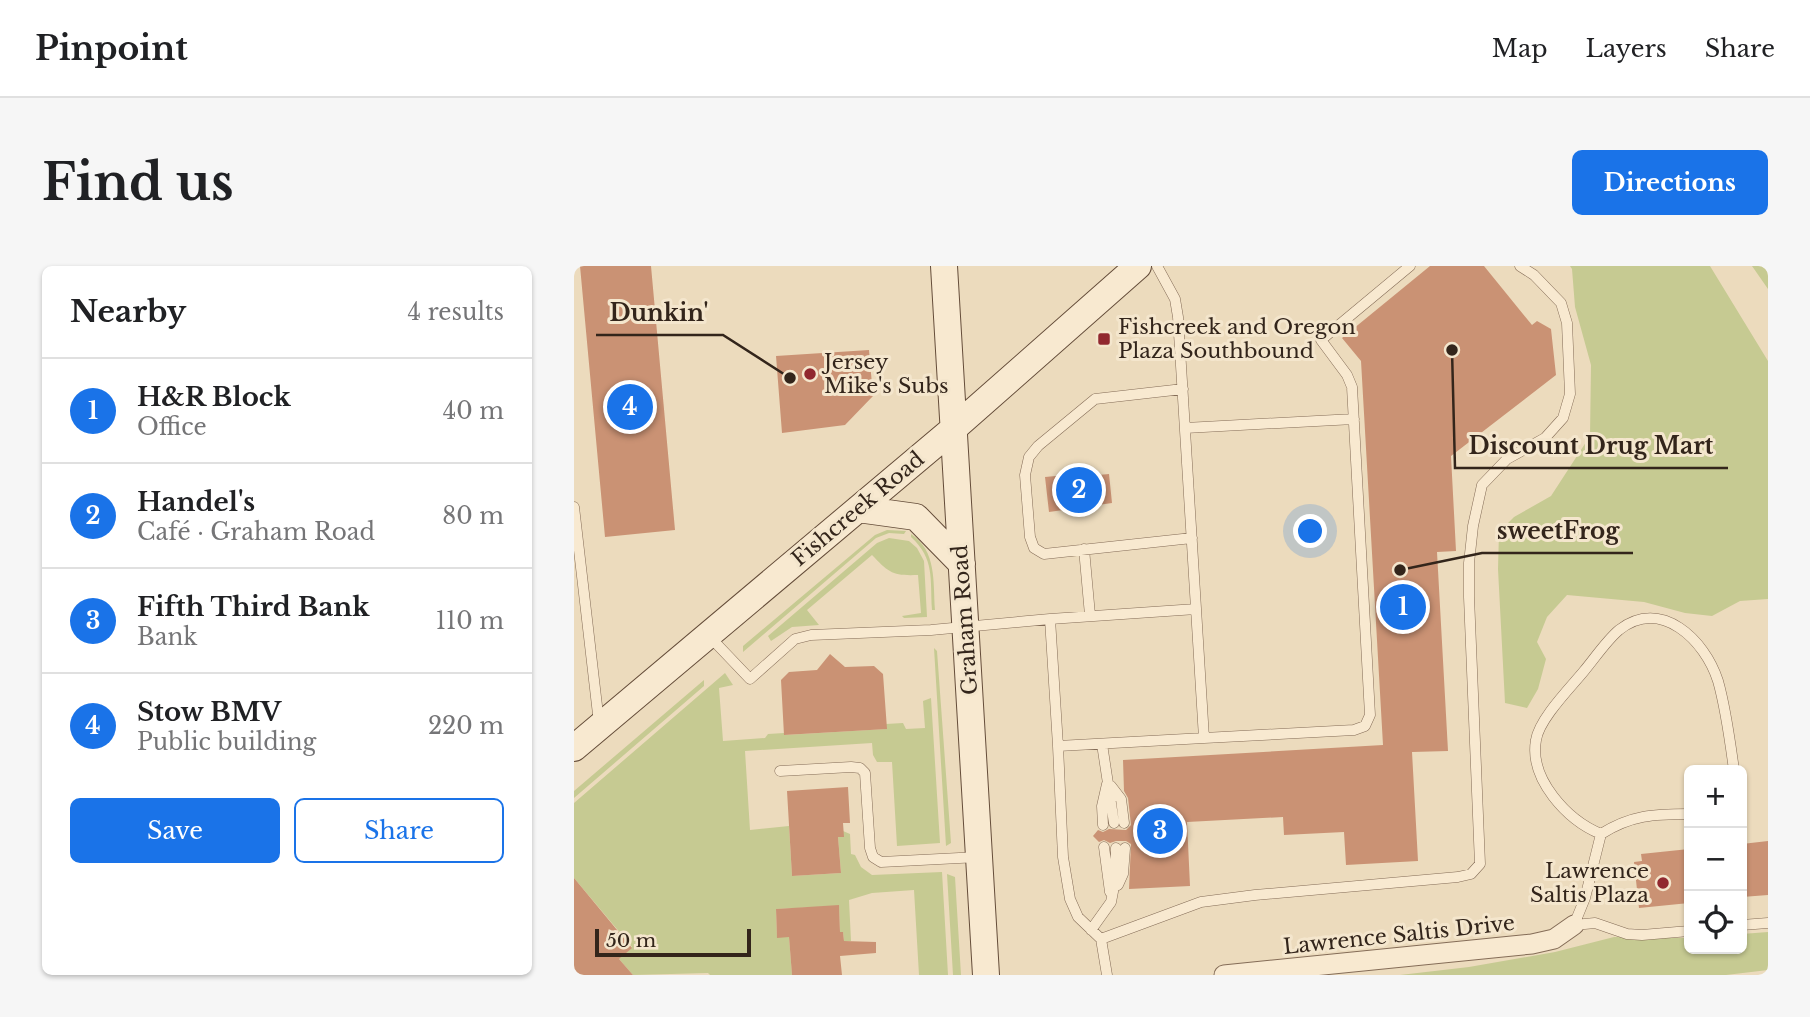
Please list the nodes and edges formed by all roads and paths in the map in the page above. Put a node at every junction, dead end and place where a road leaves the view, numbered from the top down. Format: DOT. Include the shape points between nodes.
graph roads {
  1 [pos="944,266"];
  2 [pos="1138,266"];
  3 [pos="1157,266"];
  4 [pos="1410,266"];
  5 [pos="1520,266"];
  6 [pos="1182,389"];
  7 [pos="1354,419"];
  8 [pos="1185,428"];
  9 [pos="952,430"];
  10 [pos="574,507"];
  11 [pos="858,509"];
  12 [pos="1192,538"];
  13 [pos="1084,550"];
  14 [pos="961,564"];
  15 [pos="1196,609"];
  16 [pos="1090,615"];
  17 [pos="1050,619"];
  18 [pos="966,628"];
  19 [pos="708,635"];
  20 [pos="599,727"];
  21 [pos="1204,738"];
  22 [pos="1102,744"];
  23 [pos="1058,746"];
  24 [pos="574,748"];
  25 [pos="1733,765"];
  26 [pos="780,771"];
  27 [pos="1684,814"];
  28 [pos="1114,824"];
  29 [pos="1601,834"];
  30 [pos="1104,848"];
  31 [pos="1120,848"];
  32 [pos="979,857"];
  33 [pos="1111,902"];
  34 [pos="1768,923"];
  35 [pos="1574,925"];
  36 [pos="1747,925"];
  37 [pos="1091,930"];
  38 [pos="1684,931"];
  39 [pos="1101,939"];
  40 [pos="986,975"];
  41 [pos="1107,975"];
  42 [pos="1224,975"];
  1 -- 9 [label="main road, Graham Road"];
  2 -- 9 [label="main road, Fishcreek Road"];
  3 -- 6 [label="lane" via="1175,299"];
  4 -- 7 [label="lane" via="1321,340 1347,374"];
  5 -- 39 [label="lane" via="1561,303 1567,323 1570,394 1563,418 1545,438 1507,459 1482,485 1473,526 1469,597 1480,864 1471,874 1458,877 1201,902"];
  6 -- 8 [label="lane"];
  6 -- 13 [label="lane" via="1095,399 1029,457 1025,475 1034,548 1044,554"];
  7 -- 8 [label="lane"];
  7 -- 21 [label="lane" via="1370,715 1365,726"];
  8 -- 12 [label="lane"];
  9 -- 11 [label="main road, Fishcreek Road"];
  9 -- 14 [label="main road, Graham Road"];
  10 -- 20 [label="lane"];
  11 -- 14 [label="main road" via="916,517"];
  11 -- 19 [label="main road, Fishcreek Road"];
  12 -- 13 [label="lane"];
  12 -- 15 [label="lane"];
  13 -- 16 [label="lane"];
  14 -- 18 [label="main road, Graham Road"];
  15 -- 16 [label="lane"];
  15 -- 21 [label="lane"];
  16 -- 17 [label="lane"];
  17 -- 18 [label="lane"];
  17 -- 23 [label="lane"];
  18 -- 19 [label="lane" via="811,635 795,639 750,679"];
  18 -- 32 [label="main road, Graham Road"];
  19 -- 20 [label="main road, Fishcreek Road"];
  20 -- 24 [label="main road, Fishcreek Road"];
  21 -- 22 [label="lane"];
  22 -- 23 [label="lane"];
  22 -- 28 [label="lane"];
  23 -- 37 [label="lane" via="1063,857 1070,899"];
  25 -- 29 [label="lane" via="1721,694 1709,662 1692,638 1672,622 1653,617 1634,621 1600,652 1535,738 1536,760 1547,787 1585,827"];
  26 -- 32 [label="lane" via="860,768 865,773 870,848 881,862"];
  27 -- 29 [label="lane" via="1639,816"];
  29 -- 35 [label="lane"];
  30 -- 33 [label="lane"];
  31 -- 33 [label="lane"];
  32 -- 40 [label="main road, Graham Road"];
  33 -- 37 [label="lane"];
  34 -- 36 [label="lane"];
  35 -- 38 [label="lane" via="1595,923 1634,934"];
  35 -- 42 [label="street, Lawrence Saltis Drive" via="1554,939 1532,944"];
  37 -- 39 [label="lane"];
  39 -- 41 [label="lane"];
}
